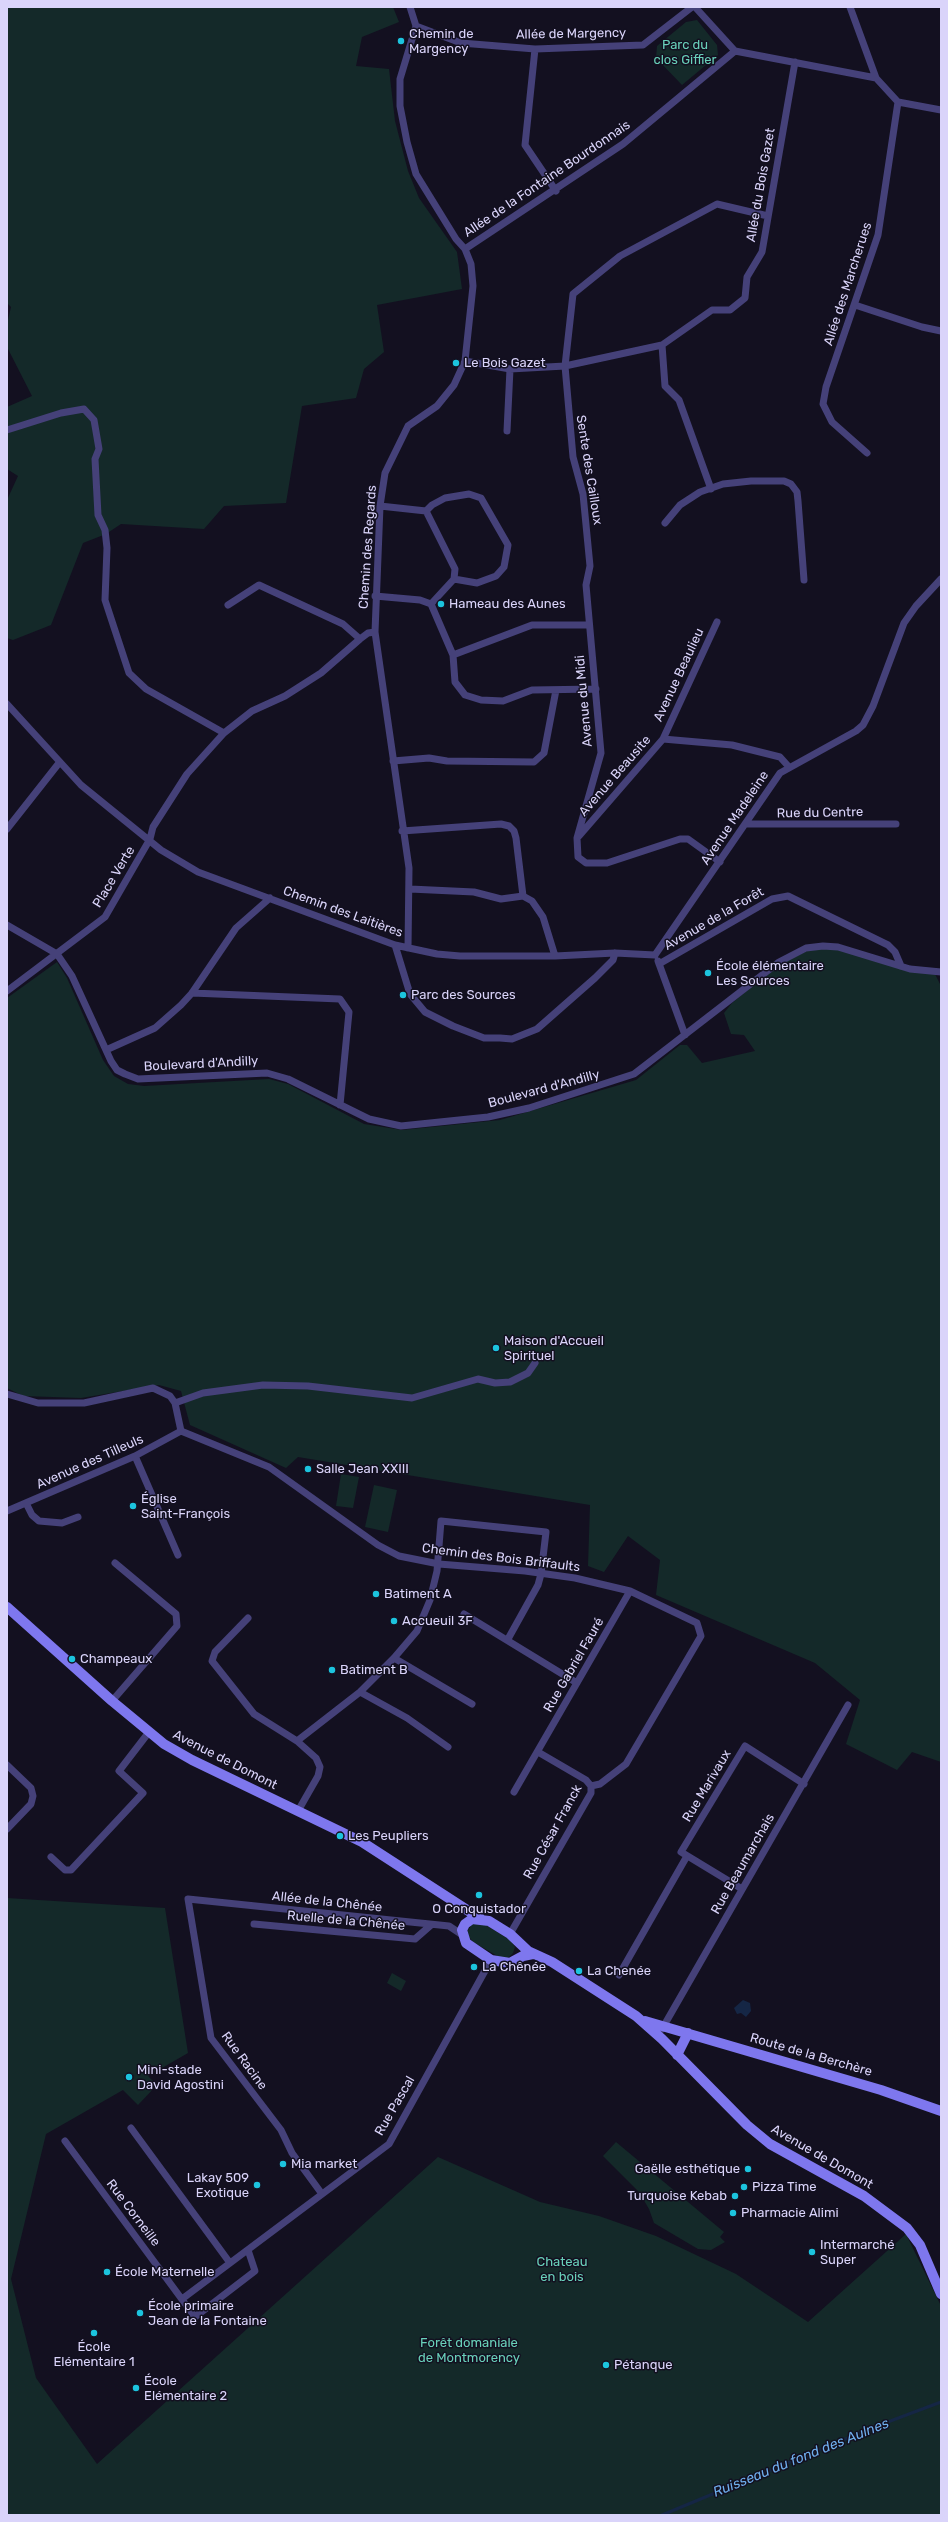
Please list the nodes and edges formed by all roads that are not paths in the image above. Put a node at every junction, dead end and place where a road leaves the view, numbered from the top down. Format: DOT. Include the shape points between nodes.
graph roads {
  1 [pos="410,7"];
  2 [pos="692,7"];
  3 [pos="695,7"];
  4 [pos="850,7"];
  5 [pos="416,26"];
  6 [pos="535,49"];
  7 [pos="735,52"];
  8 [pos="795,62"];
  9 [pos="876,78"];
  10 [pos="898,102"];
  11 [pos="941,110"];
  12 [pos="556,191"];
  13 [pos="768,216"];
  14 [pos="465,249"];
  15 [pos="855,304"];
  16 [pos="941,331"];
  17 [pos="662,345"];
  18 [pos="465,361"];
  19 [pos="565,366"];
  20 [pos="510,368"];
  21 [pos="7,430"];
  22 [pos="507,430"];
  23 [pos="867,453"];
  24 [pos="711,488"];
  25 [pos="380,506"];
  26 [pos="426,511"];
  27 [pos="665,523"];
  28 [pos="454,579"];
  29 [pos="941,579"];
  30 [pos="804,580"];
  31 [pos="376,596"];
  32 [pos="431,604"];
  33 [pos="228,605"];
  34 [pos="717,622"];
  35 [pos="589,625"];
  36 [pos="375,632"];
  37 [pos="360,639"];
  38 [pos="452,655"];
  39 [pos="596,689"];
  40 [pos="556,690"];
  41 [pos="7,704"];
  42 [pos="224,733"];
  43 [pos="663,739"];
  44 [pos="393,761"];
  45 [pos="59,763"];
  46 [pos="789,767"];
  47 [pos="745,824"];
  48 [pos="896,824"];
  49 [pos="7,829"];
  50 [pos="402,831"];
  51 [pos="577,838"];
  52 [pos="150,839"];
  53 [pos="720,862"];
  54 [pos="410,889"];
  55 [pos="523,896"];
  56 [pos="270,898"];
  57 [pos="7,925"];
  58 [pos="394,945"];
  59 [pos="408,948"];
  60 [pos="615,953"];
  61 [pos="57,954"];
  62 [pos="655,955"];
  63 [pos="555,956"];
  64 [pos="660,964"];
  65 [pos="901,966"];
  66 [pos="941,972"];
  67 [pos="7,991"];
  68 [pos="192,993"];
  69 [pos="685,1035"];
  70 [pos="106,1050"];
  71 [pos="340,1105"];
  72 [pos="535,1363"];
  73 [pos="7,1394"];
  74 [pos="176,1403"];
  75 [pos="181,1431"];
  76 [pos="135,1456"];
  77 [pos="26,1503"];
  78 [pos="7,1511"];
  79 [pos="78,1517"];
  80 [pos="178,1555"];
  81 [pos="115,1563"];
  82 [pos="438,1564"];
  83 [pos="541,1574"];
  84 [pos="630,1591"];
  85 [pos="7,1607"];
  86 [pos="464,1614"];
  87 [pos="248,1618"];
  88 [pos="701,1630"];
  89 [pos="508,1639"];
  90 [pos="394,1658"];
  91 [pos="578,1683"];
  92 [pos="360,1692"];
  93 [pos="112,1701"];
  94 [pos="472,1704"];
  95 [pos="848,1705"];
  96 [pos="149,1732"];
  97 [pos="297,1741"];
  98 [pos="448,1747"];
  99 [pos="538,1752"];
  100 [pos="7,1765"];
  101 [pos="804,1784"];
  102 [pos="591,1786"];
  103 [pos="514,1792"];
  104 [pos="298,1811"];
  105 [pos="7,1829"];
  106 [pos="686,1856"];
  107 [pos="51,1857"];
  108 [pos="742,1889"];
  109 [pos="188,1899"];
  110 [pos="455,1901"];
  111 [pos="481,1919"];
  112 [pos="254,1924"];
  113 [pos="431,1925"];
  114 [pos="463,1928"];
  115 [pos="510,1934"];
  116 [pos="519,1943"];
  117 [pos="533,1954"];
  118 [pos="517,1958"];
  119 [pos="491,1960"];
  120 [pos="619,1975"];
  121 [pos="664,2030"];
  122 [pos="688,2033"];
  123 [pos="677,2055"];
  124 [pos="941,2112"];
  125 [pos="131,2128"];
  126 [pos="65,2141"];
  127 [pos="322,2194"];
  128 [pos="248,2250"];
  129 [pos="230,2263"];
  130 [pos="941,2294"];
  131 [pos="182,2299"];
  1 -- 5 [label="street"];
  2 -- 6 [label="street, Allée de Margency" via="643,45"];
  3 -- 7 [label="street"];
  4 -- 9 [label="street"];
  5 -- 6 [label="street, Allée de Margency" via="461,43"];
  5 -- 14 [label="street, Chemin des Regards" via="400,80 400,106 407,142 416,174"];
  6 -- 12 [label="street" via="525,145"];
  7 -- 8 [label="street"];
  7 -- 12 [label="street, Allée de la Fontaine Bourdonnais" via="623,144"];
  8 -- 9 [label="street"];
  8 -- 13 [label="street, Allée du Bois Gazet"];
  9 -- 10 [label="street"];
  10 -- 11 [label="street"];
  10 -- 15 [label="street, Allée des Marcherues" via="878,235"];
  12 -- 14 [label="street, Allée de la Fontaine Bourdonnais"];
  13 -- 17 [label="street, Allée du Bois Gazet" via="762,252 747,277 745,298 730,310 712,310"];
  13 -- 19 [label="street, Sente des Cailloux" via="716,204 620,256 573,294"];
  14 -- 18 [label="street, Chemin des Regards" via="471,264 473,286"];
  15 -- 16 [label="street" via="922,328"];
  15 -- 23 [label="street, Allée des Marcherues" via="826,387 823,404 832,422"];
  17 -- 19 [label="street, Allée du Bois Gazet"];
  17 -- 24 [label="street" via="665,386 679,400"];
  18 -- 20 [label="street, Allée du Bois Gazet"];
  18 -- 25 [label="street, Chemin des Regards" via="454,385 437,406 408,426 385,473"];
  19 -- 20 [label="street, Allée du Bois Gazet"];
  19 -- 35 [label="street, Sente des Cailloux" via="574,457 583,494 589,552 590,566 586,585"];
  20 -- 22 [label="street"];
  21 -- 42 [label="street" via="84,408 94,420 99,449 95,460 98,515 105,530 108,548 105,600 129,673 146,689"];
  24 -- 27 [label="street" via="680,505"];
  24 -- 30 [label="street" via="751,481 784,480 791,484 797,492"];
  25 -- 26 [label="street"];
  25 -- 31 [label="street, Chemin des Regards"];
  26 -- 28 [label="street" via="455,569"];
  26 -- 28 [label="street" via="445,498 468,494 481,498 508,545 504,567 496,576 477,583"];
  28 -- 32 [label="street"];
  29 -- 46 [label="street, Avenue Madeleine" via="904,622 873,706 863,725"];
  31 -- 32 [label="street" via="420,600"];
  31 -- 36 [label="street, Chemin des Regards"];
  32 -- 38 [label="street"];
  33 -- 37 [label="street" via="259,585 342,624"];
  34 -- 43 [label="street, Avenue Beaulieu"];
  35 -- 38 [label="street" via="532,625"];
  35 -- 39 [label="street, Avenue du Midi"];
  36 -- 37 [label="street, Place Verte" via="368,633"];
  36 -- 44 [label="street, Chemin des Regards"];
  37 -- 42 [label="street, Place Verte" via="321,673 285,696 252,711"];
  38 -- 40 [label="street" via="455,682 465,695 481,700 503,701 532,690"];
  39 -- 40 [label="street"];
  39 -- 51 [label="street, Avenue du Midi" via="600,754"];
  40 -- 44 [label="street" via="544,753 534,762 446,761 429,758"];
  41 -- 45 [label="street, Chemin des Laitières"];
  42 -- 52 [label="street, Place Verte" via="188,774 153,827"];
  43 -- 46 [label="street, Avenue Beausite" via="732,745 780,757"];
  43 -- 51 [label="street, Avenue Beausite"];
  44 -- 50 [label="street, Chemin des Regards"];
  45 -- 49 [label="street"];
  45 -- 52 [label="street, Chemin des Laitières" via="81,785"];
  46 -- 47 [label="street, Avenue Madeleine" via="780,773"];
  47 -- 48 [label="street, Rue du Centre"];
  47 -- 53 [label="street, Avenue Madeleine"];
  50 -- 54 [label="street, Chemin des Regards"];
  50 -- 55 [label="street" via="501,824 509,826 514,831"];
  51 -- 53 [label="street, Avenue du Midi" via="578,857 586,863 607,863 680,839 688,839"];
  52 -- 56 [label="street, Chemin des Laitières" via="161,850 198,872"];
  52 -- 61 [label="street, Place Verte" via="105,917"];
  53 -- 62 [label="street, Avenue Madeleine"];
  54 -- 55 [label="street" via="474,892 501,899"];
  54 -- 59 [label="street, Chemin des Regards"];
  55 -- 63 [label="street" via="532,901 543,917"];
  56 -- 58 [label="street, Chemin des Laitières"];
  56 -- 68 [label="street" via="236,928"];
  57 -- 61 [label="street, Boulevard d'Andilly"];
  58 -- 59 [label="street, Chemin des Laitières"];
  58 -- 60 [label="street" via="410,994 425,1012 484,1038 512,1039 537,1029 595,978 613,960"];
  59 -- 63 [label="street, Chemin des Laitières" via="460,956"];
  60 -- 62 [label="street, Chemin des Laitières"];
  60 -- 63 [label="street, Chemin des Laitières"];
  61 -- 67 [label="street, Place Verte"];
  61 -- 70 [label="street, Boulevard d'Andilly" via="72,976"];
  62 -- 64 [label="street"];
  64 -- 65 [label="street, Avenue de la Forêt" via="772,899 788,896 888,945 895,952"];
  64 -- 69 [label="street"];
  65 -- 66 [label="street, Boulevard d'Andilly"];
  65 -- 69 [label="street, Boulevard d'Andilly" via="838,948 806,948 779,962"];
  68 -- 70 [label="street" via="155,1028"];
  68 -- 71 [label="street" via="340,999 346,1005 349,1017"];
  69 -- 71 [label="street, Boulevard d'Andilly" via="634,1074 529,1108 488,1117 401,1126 368,1119"];
  70 -- 71 [label="street, Boulevard d'Andilly" via="117,1070 138,1079 267,1074 288,1079"];
  72 -- 74 [label="street" via="528,1373 510,1382 478,1379 412,1398 308,1386 263,1385 203,1393"];
  73 -- 74 [label="street" via="38,1403 84,1403 153,1388 170,1396"];
  74 -- 75 [label="street"];
  75 -- 76 [label="street, Avenue des Tilleuls"];
  75 -- 82 [label="street, Chemin des Bois Briffaults" via="269,1468 378,1545 399,1556"];
  76 -- 77 [label="street, Avenue des Tilleuls"];
  76 -- 80 [label="street"];
  77 -- 78 [label="street, Avenue des Tilleuls"];
  77 -- 79 [label="street" via="32,1515 39,1521 62,1523"];
  81 -- 93 [label="street" via="176,1614 177,1626"];
  82 -- 83 [label="street, Chemin des Bois Briffaults"];
  82 -- 83 [label="street" via="441,1521 546,1532"];
  82 -- 90 [label="street" via="430,1600 417,1630"];
  83 -- 84 [label="street, Chemin des Bois Briffaults" via="575,1578"];
  83 -- 89 [label="street"];
  84 -- 88 [label="street, Chemin des Bois Briffaults" via="697,1623"];
  84 -- 91 [label="street, Rue Gabriel Fauré"];
  85 -- 93 [label="main road, Avenue de Domont"];
  86 -- 89 [label="street"];
  87 -- 97 [label="street" via="215,1652 212,1661 254,1714"];
  88 -- 102 [label="street, Rue César Franck" via="701,1636 626,1764 600,1784"];
  89 -- 91 [label="street"];
  90 -- 92 [label="street"];
  90 -- 94 [label="street"];
  91 -- 99 [label="street, Rue Gabriel Fauré"];
  92 -- 97 [label="street"];
  92 -- 98 [label="street" via="407,1718"];
  93 -- 96 [label="main road, Avenue de Domont"];
  95 -- 101 [label="street, Rue Beaumarchais"];
  96 -- 104 [label="main road, Avenue de Domont" via="192,1760"];
  96 -- 107 [label="street" via="119,1771 143,1792 122,1818 112,1824 71,1870 65,1870"];
  97 -- 104 [label="street" via="316,1758 320,1767 318,1776"];
  99 -- 102 [label="street" via="586,1780"];
  99 -- 103 [label="street, Rue Gabriel Fauré"];
  100 -- 105 [label="street" via="31,1788 33,1796 31,1804"];
  101 -- 106 [label="street, Rue Marivaux" via="745,1746 681,1852"];
  101 -- 108 [label="street, Rue Beaumarchais"];
  102 -- 115 [label="street, Rue César Franck" via="590,1793"];
  104 -- 110 [label="main road, Avenue de Domont" via="362,1842"];
  106 -- 108 [label="street"];
  106 -- 120 [label="street, Rue Marivaux"];
  108 -- 121 [label="street, Rue Beaumarchais"];
  109 -- 113 [label="street, Allée de la Chênée"];
  109 -- 127 [label="street, Rue Racine" via="211,2038 281,2130 292,2153"];
  110 -- 111 [label="main road, Avenue de Domont"];
  110 -- 114 [label="main road" via="463,1913"];
  111 -- 114 [label="main road" via="472,1919"];
  111 -- 115 [label="main road, Avenue de Domont"];
  112 -- 113 [label="street, Ruelle de la Chênée" via="415,1939"];
  113 -- 114 [label="street, Allée de la Chênée"];
  114 -- 119 [label="main road" via="470,1947"];
  115 -- 116 [label="main road, Avenue de Domont"];
  116 -- 117 [label="main road, Avenue de Domont"];
  116 -- 118 [label="main road"];
  117 -- 118 [label="main road"];
  117 -- 121 [label="main road, Avenue de Domont" via="552,1962 640,2019"];
  118 -- 119 [label="main road" via="504,1963"];
  119 -- 127 [label="street, Rue Pascal" via="389,2144"];
  121 -- 122 [label="main road, Route de la Berchère"];
  121 -- 123 [label="main road, Avenue de Domont"];
  122 -- 123 [label="main road"];
  122 -- 124 [label="main road, Route de la Berchère" via="881,2090"];
  123 -- 130 [label="main road, Avenue de Domont" via="747,2125 770,2144 864,2196 904,2224 920,2245"];
  125 -- 129 [label="street"];
  126 -- 131 [label="street, Rue Corneille"];
  127 -- 128 [label="street, Rue Pascal"];
  128 -- 129 [label="street, Rue Pascal"];
  128 -- 131 [label="street, Rue Corneille" via="255,2272 195,2317"];
  129 -- 131 [label="street, Rue Pascal"];
}
